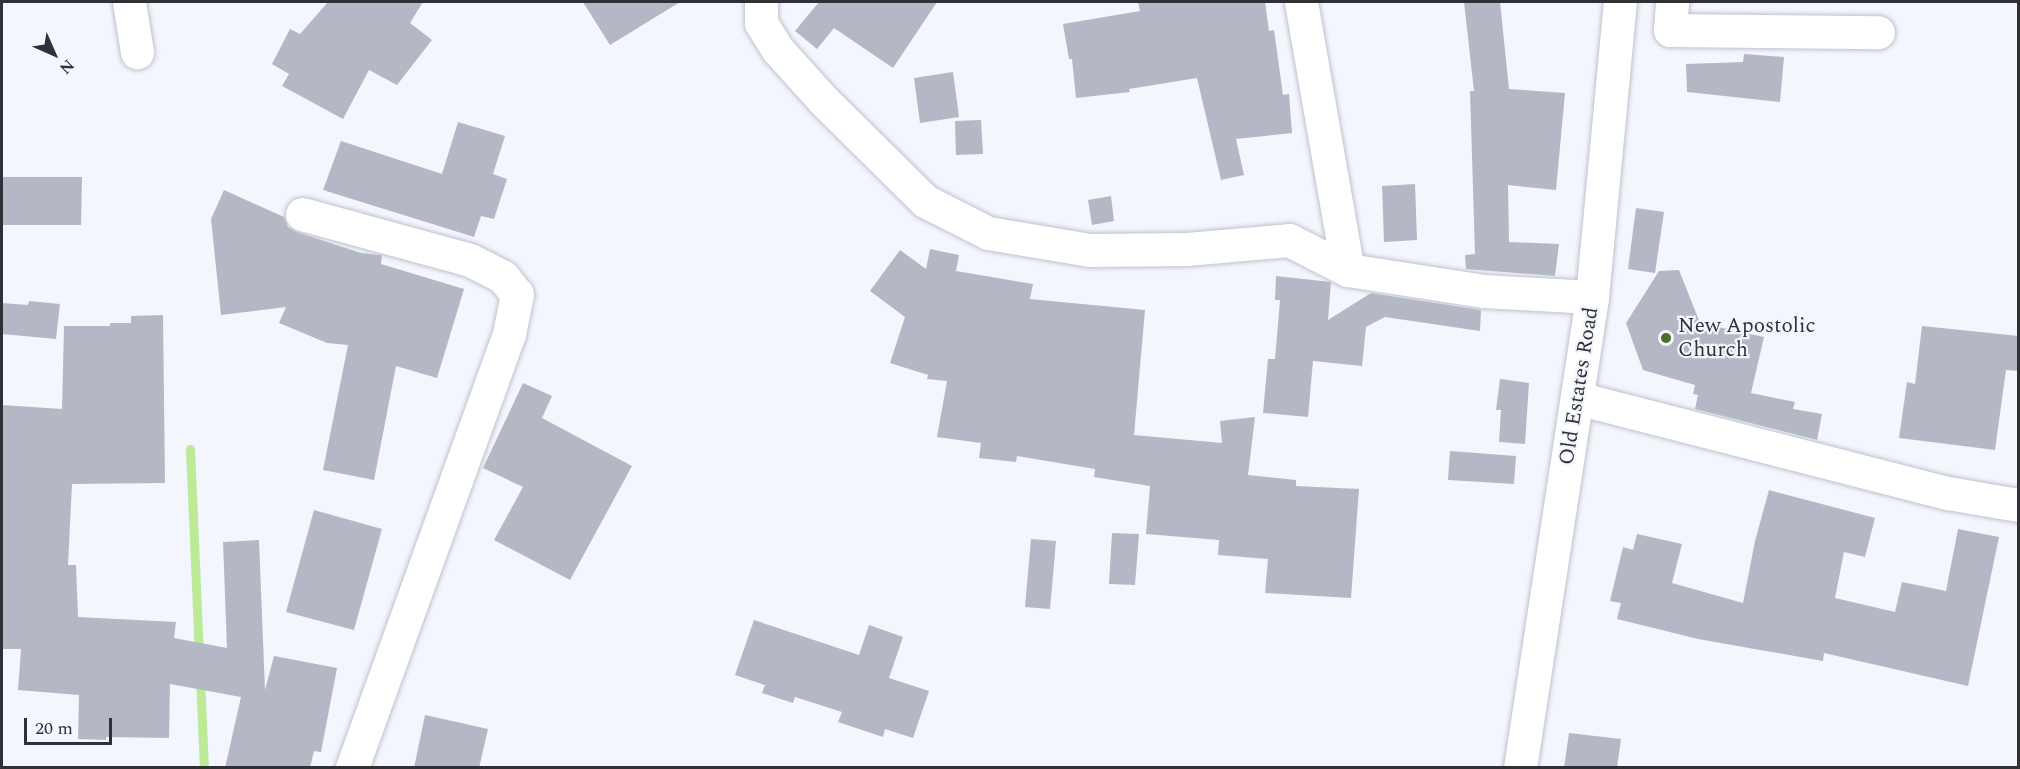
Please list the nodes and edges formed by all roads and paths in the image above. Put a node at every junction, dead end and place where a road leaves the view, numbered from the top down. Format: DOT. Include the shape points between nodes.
graph roads {
  1 [pos="129,2"];
  2 [pos="761,2"];
  3 [pos="1301,2"];
  4 [pos="1620,2"];
  5 [pos="1672,2"];
  6 [pos="1878,32"];
  7 [pos="137,51"];
  8 [pos="302,213"];
  9 [pos="1348,270"];
  10 [pos="1592,297"];
  11 [pos="1577,398"];
  12 [pos="2019,505"];
  13 [pos="352,768"];
  14 [pos="1520,768"];
  1 -- 7 [label="street"];
  2 -- 9 [label="street" via="761,23 778,50 823,100 925,201 988,233 1089,250 1187,249 1289,240"];
  3 -- 9 [label="street"];
  4 -- 10 [label="street, Old Estates Road"];
  5 -- 6 [label="street" via="1670,30"];
  8 -- 13 [label="street" via="470,260 503,277 517,294 509,334"];
  9 -- 10 [label="street" via="1483,291"];
  10 -- 11 [label="street, Old Estates Road"];
  11 -- 12 [label="street" via="1948,493"];
  11 -- 14 [label="street, Old Estates Road"];
}
